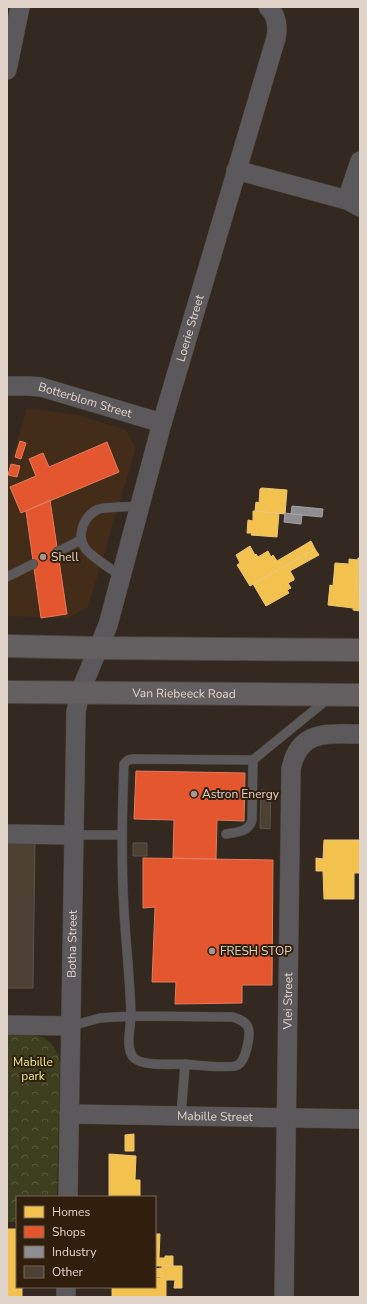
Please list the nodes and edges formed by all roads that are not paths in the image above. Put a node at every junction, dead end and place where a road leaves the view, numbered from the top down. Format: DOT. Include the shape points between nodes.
graph roads {
  1 [pos="20,7"];
  2 [pos="269,8"];
  3 [pos="7,70"];
  4 [pos="360,160"];
  5 [pos="236,170"];
  6 [pos="354,204"];
  7 [pos="7,386"];
  8 [pos="162,423"];
  9 [pos="140,506"];
  10 [pos="81,540"];
  11 [pos="57,552"];
  12 [pos="33,564"];
  13 [pos="120,575"];
  14 [pos="7,577"];
  15 [pos="7,646"];
  16 [pos="97,648"];
  17 [pos="360,650"];
  18 [pos="7,692"];
  19 [pos="80,692"];
  20 [pos="333,695"];
  21 [pos="360,695"];
  22 [pos="360,734"];
  23 [pos="253,760"];
  24 [pos="7,834"];
  25 [pos="226,834"];
  26 [pos="73,835"];
  27 [pos="121,835"];
  28 [pos="131,1016"];
  29 [pos="7,1026"];
  30 [pos="71,1026"];
  31 [pos="185,1064"];
  32 [pos="69,1114"];
  33 [pos="181,1116"];
  34 [pos="286,1118"];
  35 [pos="360,1119"];
  36 [pos="68,1196"];
  37 [pos="284,1297"];
  1 -- 3 [label="street"];
  2 -- 5 [label="street, Loerie Street" via="277,23 276,38"];
  4 -- 6 [label="street"];
  5 -- 6 [label="street"];
  5 -- 8 [label="street, Loerie Street"];
  7 -- 8 [label="street, Botterblom Street" via="41,387"];
  8 -- 9 [label="street, Loerie Street"];
  9 -- 10 [label="lane" via="99,510 89,516 82,526"];
  9 -- 13 [label="street, Loerie Street"];
  10 -- 11 [label="lane"];
  10 -- 13 [label="lane" via="86,549"];
  12 -- 14 [label="lane"];
  13 -- 16 [label="street, Loerie Street" via="108,625"];
  15 -- 16 [label="main road"];
  16 -- 17 [label="main road"];
  16 -- 19 [label="street, Loerie Street"];
  18 -- 19 [label="main road, Van Riebeeck Road"];
  19 -- 20 [label="main road, Van Riebeeck Road"];
  19 -- 26 [label="street, Botha Street" via="76,712"];
  20 -- 21 [label="main road, Van Riebeeck Road"];
  20 -- 23 [label="lane"];
  22 -- 34 [label="street, Vlei Street" via="315,736 306,741 295,754 291,769"];
  23 -- 25 [label="lane" via="251,826 246,830"];
  23 -- 27 [label="lane" via="128,760 124,764"];
  24 -- 26 [label="street"];
  26 -- 27 [label="lane"];
  26 -- 30 [label="street, Botha Street"];
  27 -- 28 [label="lane"];
  28 -- 30 [label="lane" via="100,1018"];
  28 -- 31 [label="lane" via="129,1050 133,1057 147,1064"];
  28 -- 31 [label="lane" via="233,1017 244,1022 248,1028 246,1054 237,1066"];
  29 -- 30 [label="street"];
  30 -- 32 [label="street, Botha Street"];
  31 -- 33 [label="lane"];
  32 -- 33 [label="street, Mabille Street"];
  32 -- 36 [label="street, Botha Street"];
  33 -- 34 [label="street, Mabille Street"];
  34 -- 35 [label="street, Mabille Street"];
  34 -- 37 [label="street, Vlei Street"];
}
